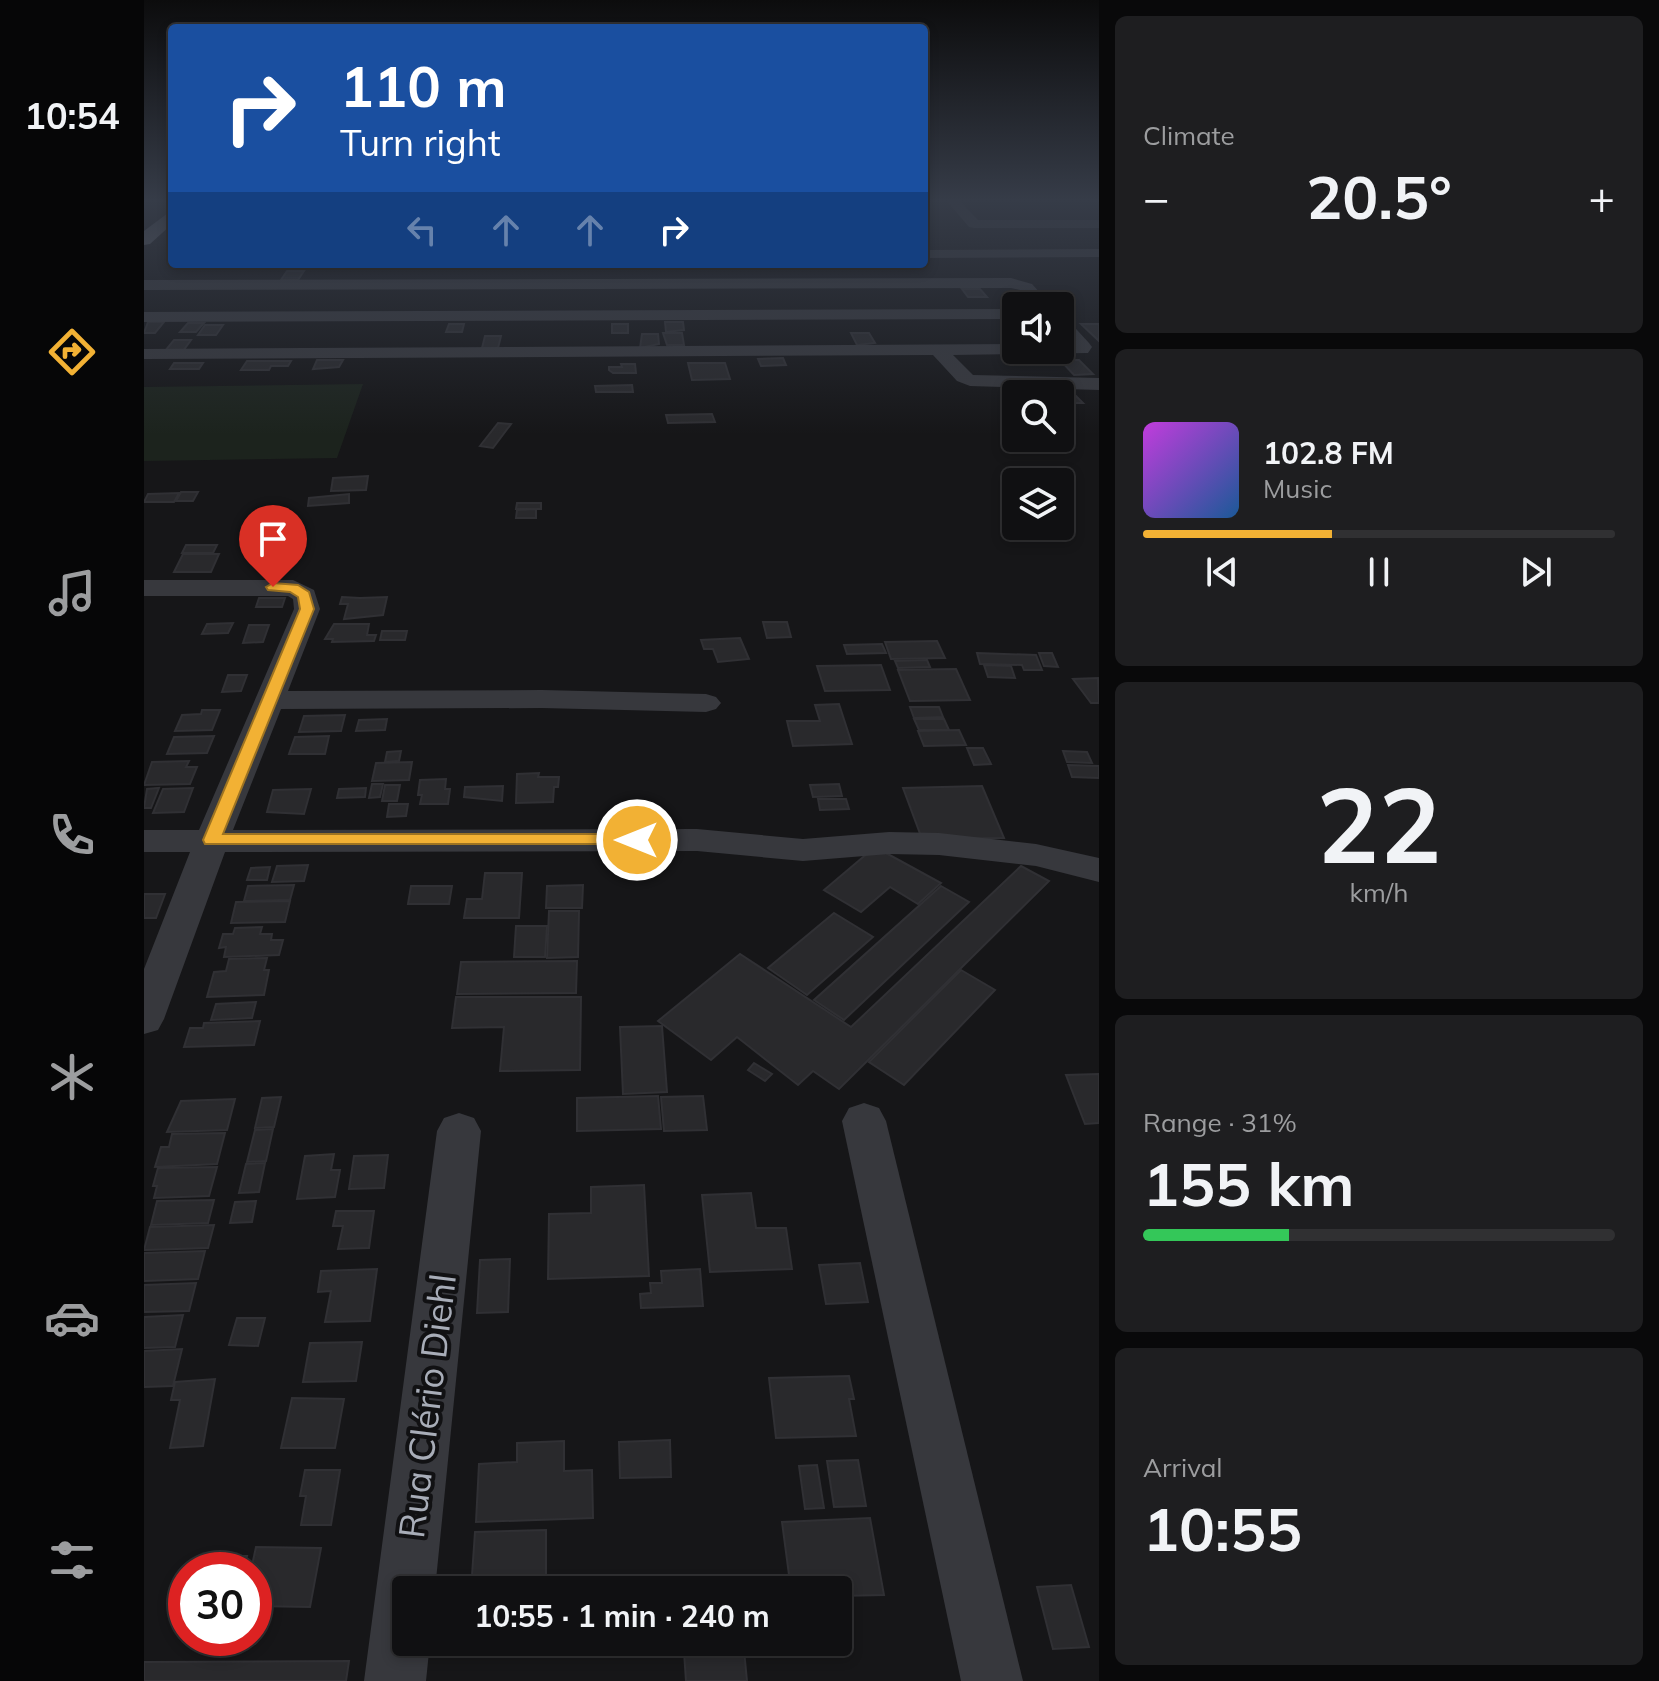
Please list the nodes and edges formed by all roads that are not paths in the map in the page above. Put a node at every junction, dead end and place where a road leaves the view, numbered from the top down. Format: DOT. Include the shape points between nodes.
graph roads {
  1 [pos="269,278"];
  2 [pos="411,278"];
  3 [pos="578,278"];
  4 [pos="723,278"];
  5 [pos="870,278"];
  6 [pos="872,282"];
  7 [pos="144,284"];
  8 [pos="577,284"];
  9 [pos="264,285"];
  10 [pos="409,285"];
  11 [pos="724,285"];
  12 [pos="1031,292"];
  13 [pos="888,312"];
  14 [pos="1002,314"];
  15 [pos="144,317"];
  16 [pos="737,333"];
  17 [pos="571,334"];
  18 [pos="384,335"];
  19 [pos="226,336"];
  20 [pos="1074,337"];
  21 [pos="909,350"];
  22 [pos="938,350"];
  23 [pos="1002,350"];
  24 [pos="1074,350"];
  25 [pos="144,354"];
  26 [pos="1099,384"];
  27 [pos="144,588"];
  28 [pos="270,700"];
  29 [pos="706,703"];
  30 [pos="212,840"];
  31 [pos="144,841"];
  32 [pos="1099,870"];
  33 [pos="144,1019"];
  34 [pos="864,1121"];
  35 [pos="459,1131"];
  36 [pos="395,1681"];
  37 [pos="992,1681"];
  1 -- 9 [label="street"];
  2 -- 10 [label="street"];
  3 -- 8 [label="street"];
  4 -- 11 [label="street"];
  5 -- 6 [label="street"];
  6 -- 11 [label="street"];
  6 -- 12 [label="street" via="1011,283"];
  6 -- 13 [label="street"];
  7 -- 9 [label="street"];
  8 -- 10 [label="street"];
  8 -- 11 [label="street"];
  8 -- 17 [label="street"];
  9 -- 10 [label="street"];
  9 -- 19 [label="street"];
  10 -- 18 [label="street"];
  11 -- 16 [label="street"];
  13 -- 14 [label="street"];
  13 -- 16 [label="street"];
  13 -- 21 [label="street"];
  15 -- 19 [label="street"];
  16 -- 17 [label="street"];
  16 -- 17 [label="street"];
  16 -- 21 [label="street"];
  17 -- 18 [label="street"];
  17 -- 18 [label="street"];
  18 -- 19 [label="street"];
  18 -- 19 [label="street"];
  19 -- 25 [label="street"];
  20 -- 24 [label="street" via="1083,347"];
  21 -- 22 [label="street"];
  22 -- 23 [label="street"];
  22 -- 26 [label="street" via="970,380"];
  27 -- 28 [label="street" via="273,587 305,595 307,609"];
  28 -- 29 [label="street"];
  28 -- 30 [label="street"];
  30 -- 31 [label="street"];
  30 -- 32 [label="street" via="697,840 803,850 939,844 1036,855"];
  30 -- 33 [label="street"];
  34 -- 37 [label="street"];
  35 -- 36 [label="street, Rua Clério Diehl"];
}
